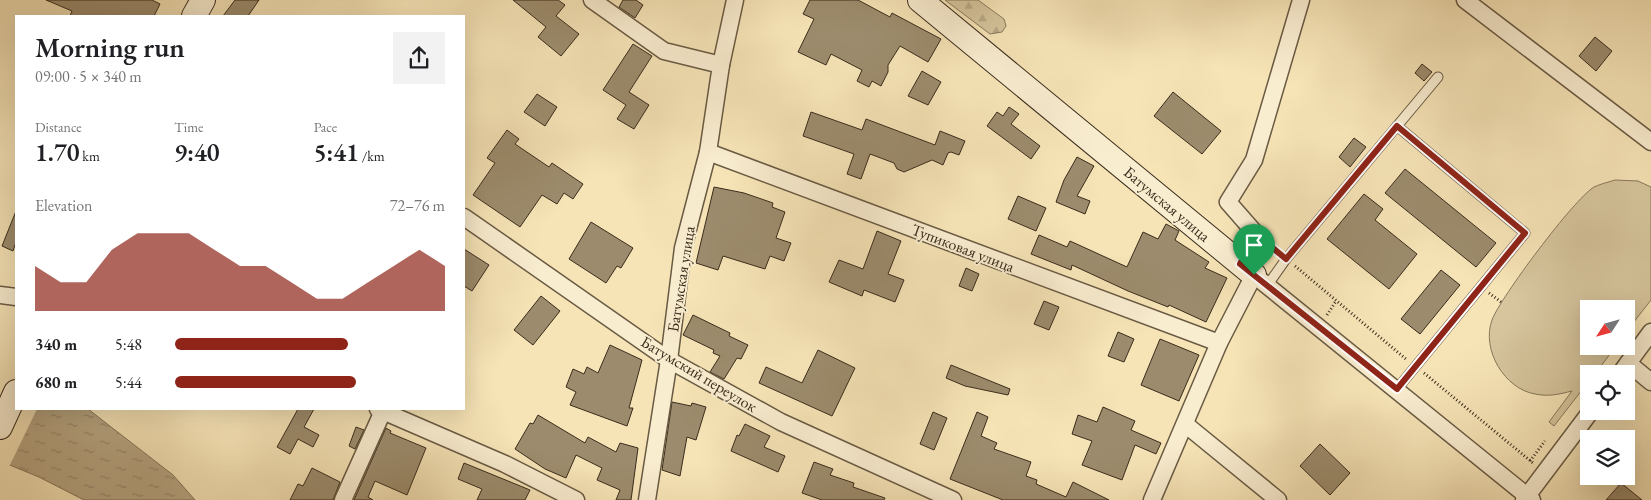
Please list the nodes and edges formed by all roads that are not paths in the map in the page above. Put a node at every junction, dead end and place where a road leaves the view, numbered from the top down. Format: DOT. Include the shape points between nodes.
graph roads {
  1 [pos="203,0"];
  2 [pos="592,0"];
  3 [pos="735,0"];
  4 [pos="920,0"];
  5 [pos="1301,0"];
  6 [pos="1465,0"];
  7 [pos="195,15"];
  8 [pos="721,64"];
  9 [pos="1438,77"];
  10 [pos="1397,126"];
  11 [pos="1651,142"];
  12 [pos="708,152"];
  13 [pos="465,218"];
  14 [pos="1254,275"];
  15 [pos="0,295"];
  16 [pos="15,297"];
  17 [pos="1651,332"];
  18 [pos="1219,343"];
  19 [pos="669,360"];
  20 [pos="1626,365"];
  21 [pos="1635,374"];
  22 [pos="1651,382"];
  23 [pos="1397,389"];
  24 [pos="15,394"];
  25 [pos="381,410"];
  26 [pos="1584,420"];
  27 [pos="1185,424"];
  28 [pos="0,427"];
  29 [pos="1528,499"];
  30 [pos="343,500"];
  31 [pos="576,500"];
  32 [pos="647,500"];
  33 [pos="953,500"];
  34 [pos="1152,500"];
  35 [pos="1278,500"];
  1 -- 7 [label="street"];
  2 -- 8 [label="street" via="664,51"];
  3 -- 8 [label="street, Батумская улица"];
  4 -- 14 [label="street, Батумская улица"];
  5 -- 14 [label="street" via="1254,160 1228,202 1256,234"];
  6 -- 11 [label="street"];
  8 -- 12 [label="street, Батумская улица"];
  9 -- 10 [label="lane"];
  10 -- 14 [label="lane" via="1286,259"];
  10 -- 23 [label="lane" via="1525,233"];
  12 -- 18 [label="street, Тупиковая улица"];
  12 -- 19 [label="street, Батумская улица" via="683,248"];
  13 -- 19 [label="street, Батумский переулок"];
  14 -- 18 [label="street"];
  14 -- 23 [label="street, Батумская улица"];
  15 -- 16 [label="street"];
  17 -- 20 [label="street"];
  18 -- 27 [label="street"];
  19 -- 32 [label="street, Батумская улица"];
  19 -- 33 [label="street, Батумский переулок" via="781,422"];
  21 -- 22 [label="street"];
  23 -- 29 [label="street, Батумская улица"];
  24 -- 28 [label="street"];
  25 -- 30 [label="street"];
  25 -- 31 [label="street" via="505,464"];
  26 -- 29 [label="street"];
  27 -- 34 [label="street"];
  27 -- 35 [label="street"];
}
